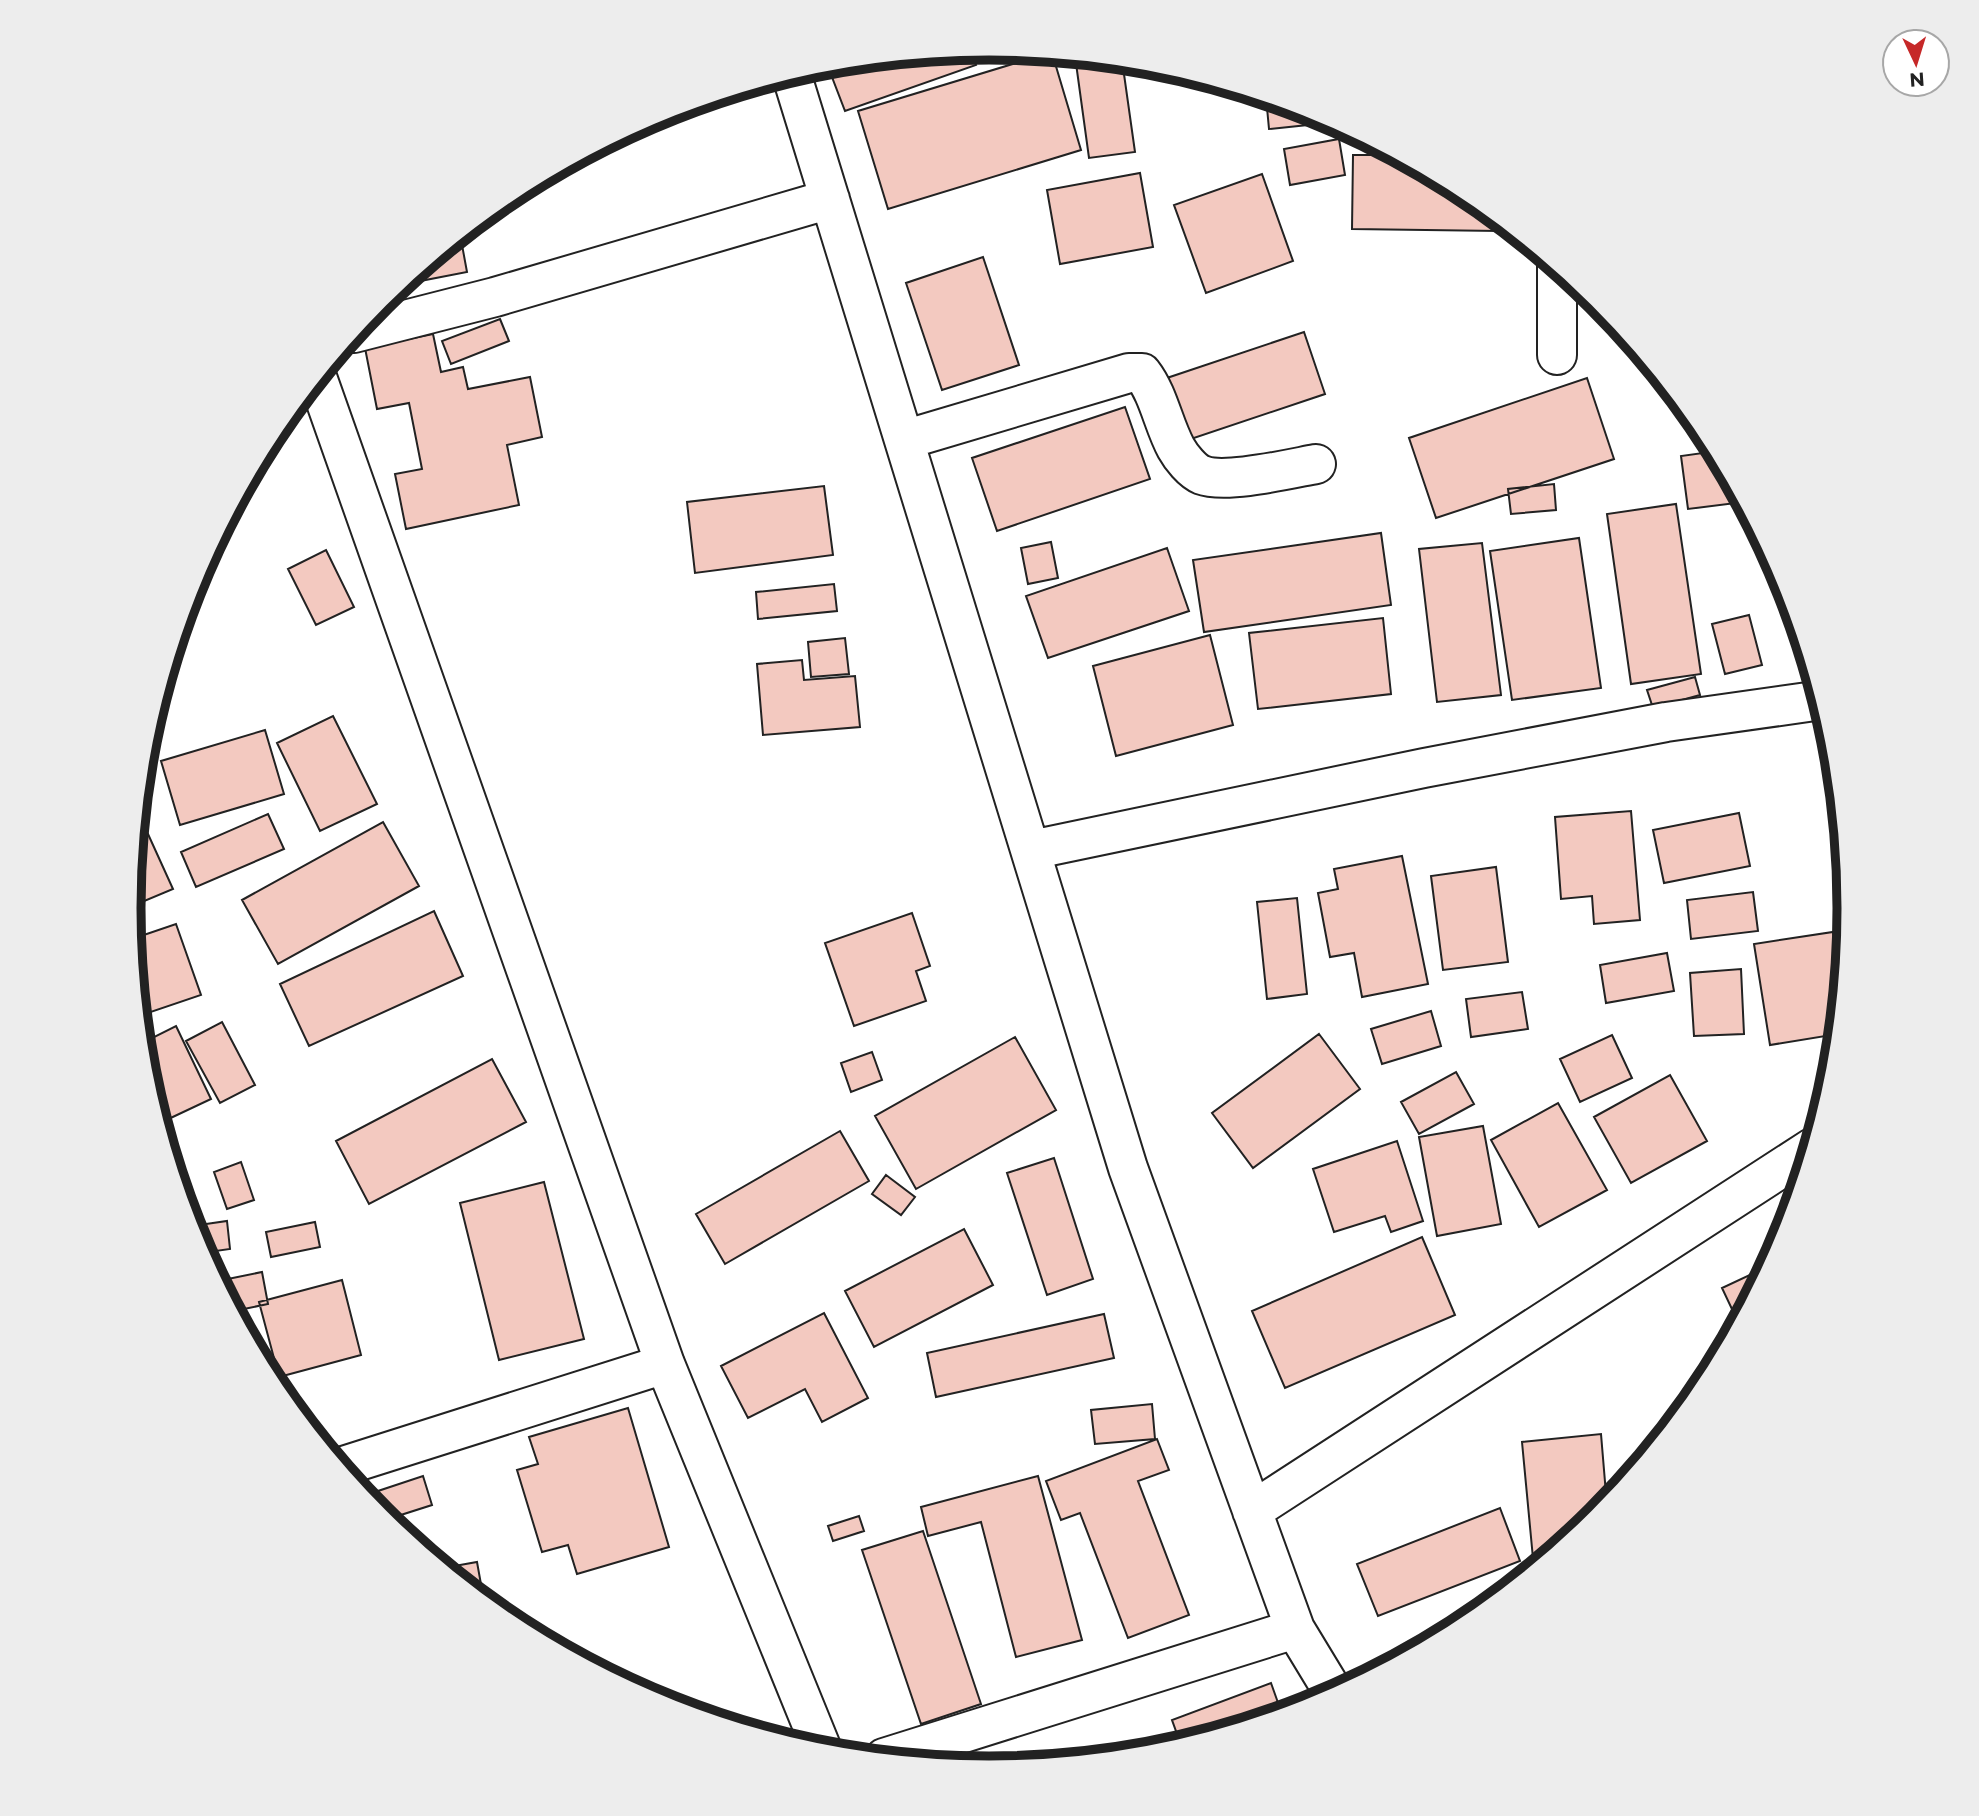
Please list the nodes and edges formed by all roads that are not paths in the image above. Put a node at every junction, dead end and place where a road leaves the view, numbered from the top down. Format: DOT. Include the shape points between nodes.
graph roads {
  1 [pos="794,83"];
  2 [pos="830,199"];
  3 [pos="1558,278"];
  4 [pos="372,328"];
  5 [pos="1557,355"];
  6 [pos="320,386"];
  7 [pos="904,440"];
  8 [pos="1316,464"];
  9 [pos="1812,701"];
  10 [pos="1031,850"];
  11 [pos="1800,1157"];
  12 [pos="665,1364"];
  13 [pos="349,1464"];
  14 [pos="1252,1511"];
  15 [pos="1295,1629"];
  16 [pos="1329,1685"];
  17 [pos="818,1739"];
  18 [pos="904,1752"];
  1 -- 2 [label="street"];
  2 -- 4 [label="street" via="495,297"];
  2 -- 7 [label="street"];
  3 -- 5 [label="street"];
  6 -- 12 [label="street"];
  7 -- 8 [label="street" via="1129,373 1142,373 1176,448 1200,475 1220,478"];
  7 -- 10 [label="street"];
  9 -- 10 [label="street" via="1666,722 1438,765"];
  10 -- 14 [label="street" via="1128,1168"];
  11 -- 14 [label="street"];
  12 -- 13 [label="street"];
  12 -- 17 [label="street"];
  14 -- 15 [label="street"];
  15 -- 16 [label="street"];
  15 -- 18 [label="street"];
}
